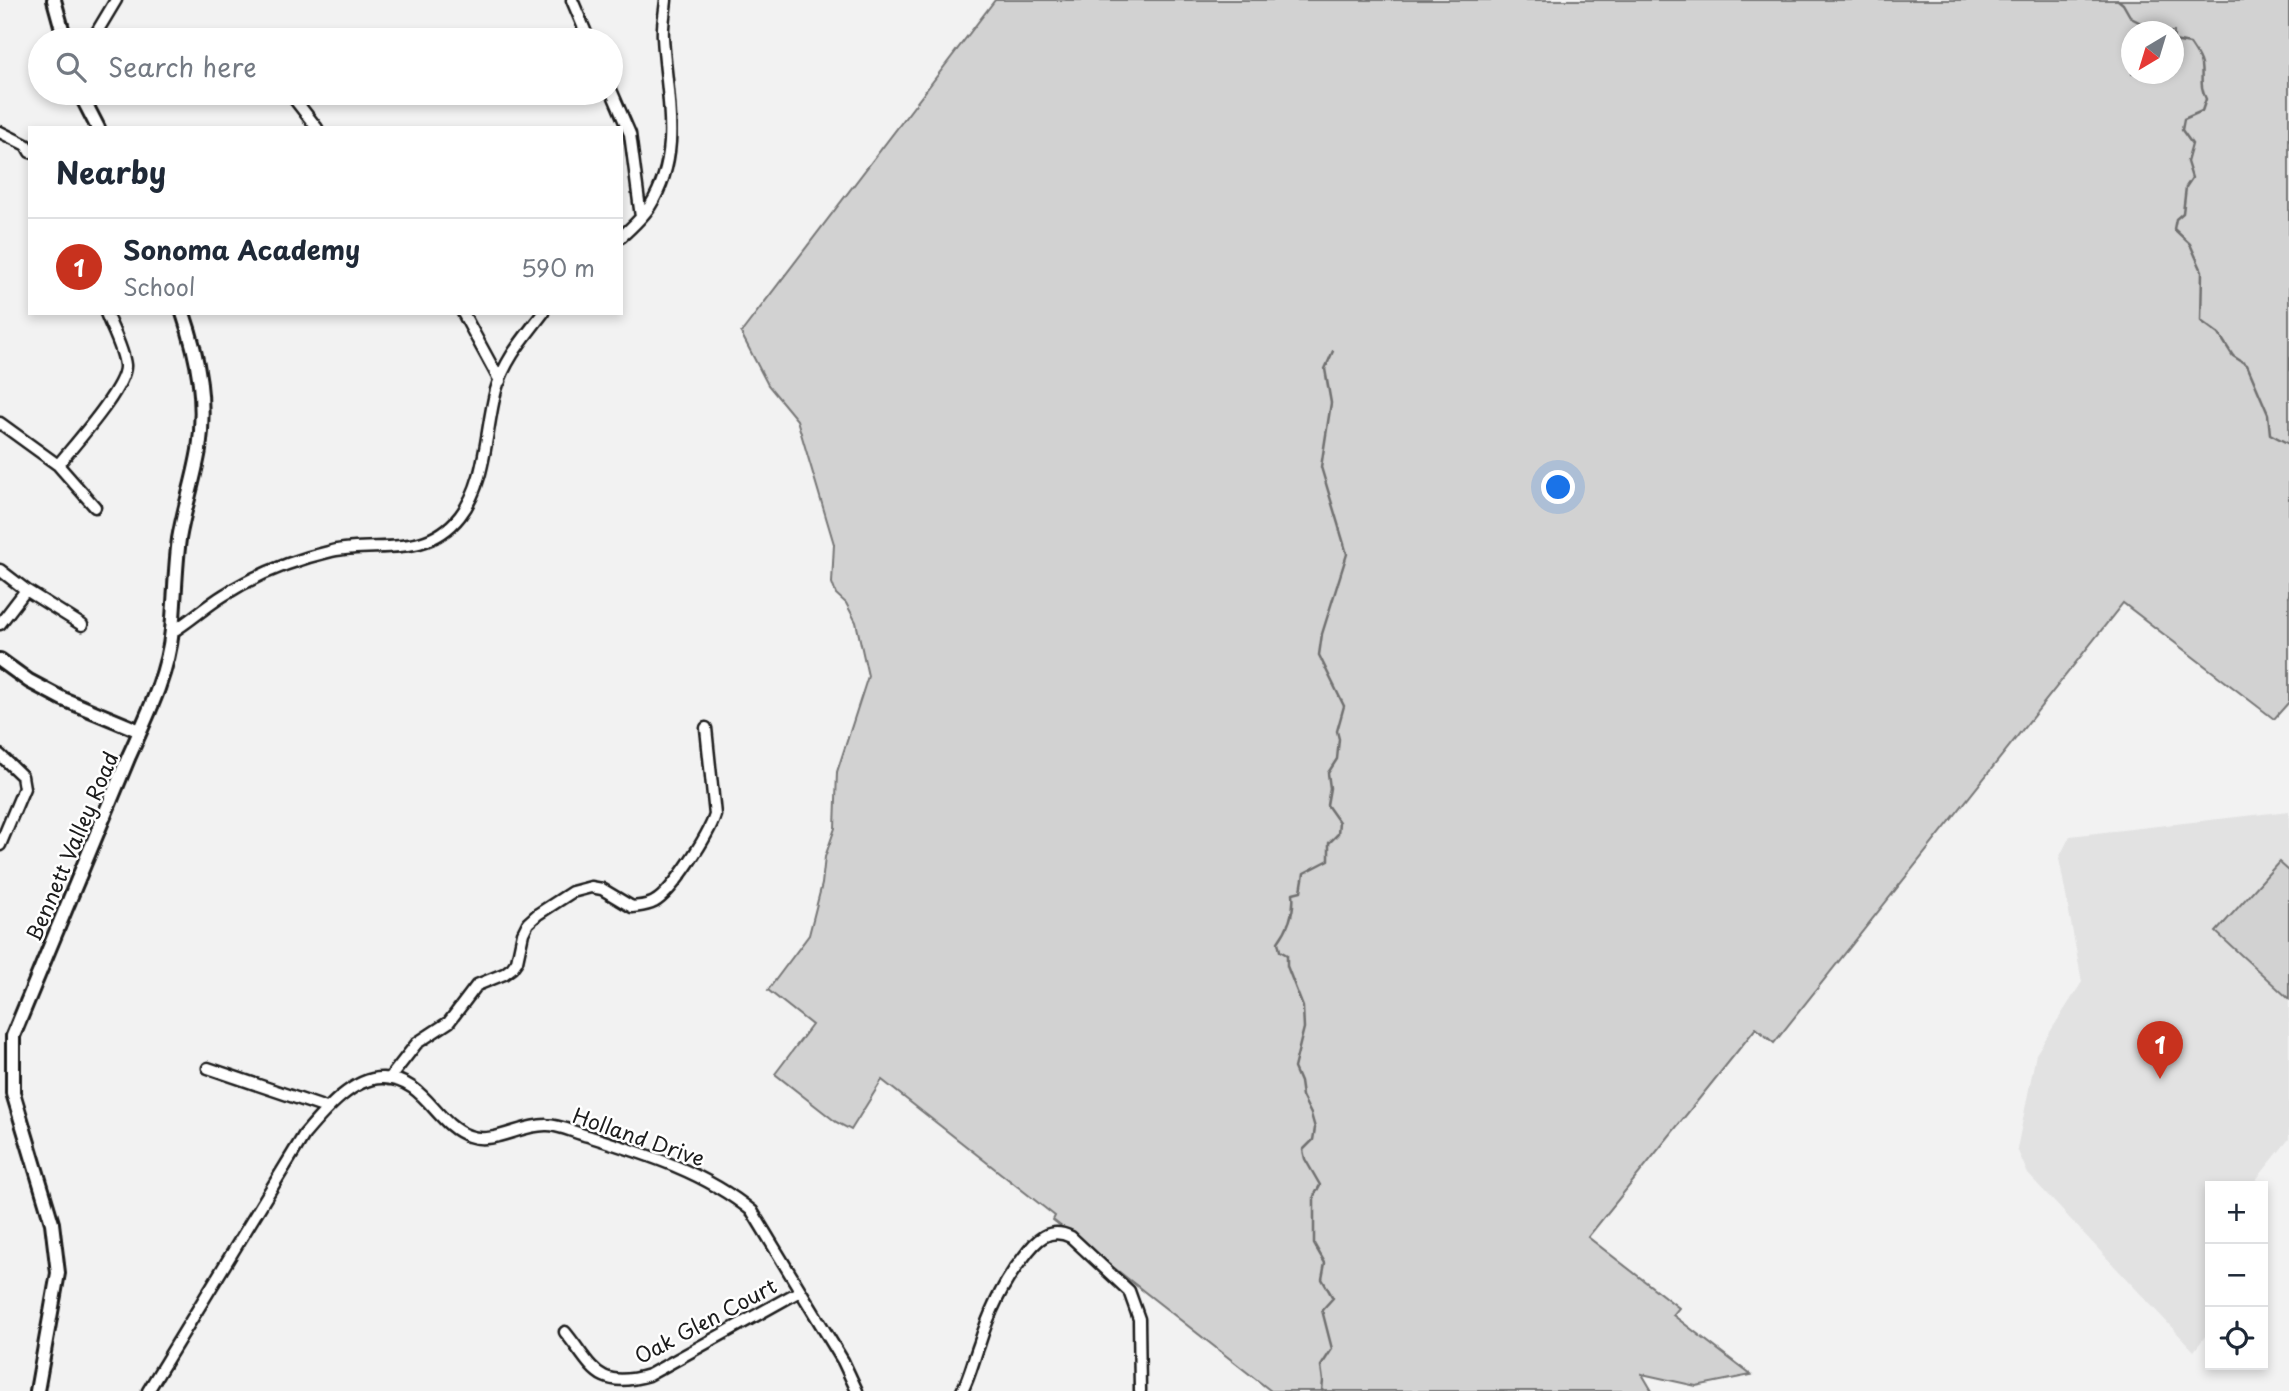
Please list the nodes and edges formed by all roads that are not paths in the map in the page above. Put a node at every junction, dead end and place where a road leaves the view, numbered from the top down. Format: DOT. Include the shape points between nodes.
graph roads {
  1 [pos="54,0"];
  2 [pos="116,0"];
  3 [pos="572,0"];
  4 [pos="666,0"];
  5 [pos="62,28"];
  6 [pos="99,28"];
  7 [pos="584,28"];
  8 [pos="86,105"];
  9 [pos="299,105"];
  10 [pos="617,105"];
  11 [pos="97,126"];
  12 [pos="315,126"];
  13 [pos="0,132"];
  14 [pos="28,148"];
  15 [pos="641,217"];
  16 [pos="623,235"];
  17 [pos="107,315"];
  18 [pos="184,315"];
  19 [pos="464,315"];
  20 [pos="541,315"];
  21 [pos="500,381"];
  22 [pos="0,424"];
  23 [pos="58,465"];
  24 [pos="95,507"];
  25 [pos="0,569"];
  26 [pos="26,590"];
  27 [pos="0,624"];
  28 [pos="82,625"];
  29 [pos="172,632"];
  30 [pos="0,660"];
  31 [pos="706,728"];
  32 [pos="140,731"];
  33 [pos="0,755"];
  34 [pos="0,845"];
  35 [pos="208,1068"];
  36 [pos="389,1079"];
  37 [pos="326,1108"];
  38 [pos="800,1291"];
  39 [pos="565,1332"];
  40 [pos="37,1391"];
  41 [pos="148,1391"];
  42 [pos="857,1391"];
  43 [pos="962,1391"];
  44 [pos="1140,1391"];
  1 -- 5 [label="street"];
  2 -- 6 [label="street"];
  3 -- 7 [label="street"];
  4 -- 15 [label="street" via="662,35 671,117 669,150 660,186"];
  8 -- 11 [label="street"];
  9 -- 12 [label="street"];
  10 -- 15 [label="street" via="630,134"];
  13 -- 14 [label="street"];
  15 -- 16 [label="street"];
  17 -- 23 [label="street" via="125,375"];
  18 -- 29 [label="street, Bennett Valley Road" via="201,386 202,419 175,567"];
  19 -- 21 [label="street"];
  20 -- 21 [label="street" via="508,359"];
  21 -- 29 [label="street" via="478,481 460,516 445,531 409,546 350,548 279,566 221,596"];
  22 -- 23 [label="street"];
  23 -- 24 [label="street"];
  25 -- 26 [label="street"];
  26 -- 27 [label="street"];
  26 -- 28 [label="street"];
  29 -- 32 [label="street, Bennett Valley Road" via="159,684"];
  30 -- 32 [label="street" via="64,699"];
  31 -- 36 [label="street" via="715,815 670,887 656,902 632,907 591,887 572,892 538,914 523,933 512,968 477,985 449,1022 417,1043"];
  32 -- 40 [label="street, Bennett Valley Road" via="13,1036 13,1093 52,1223 58,1273"];
  33 -- 34 [label="street" via="15,766 24,788"];
  35 -- 37 [label="street"];
  36 -- 37 [label="street" via="363,1081"];
  36 -- 38 [label="street, Holland Drive" via="415,1089 467,1136 500,1136 549,1125 624,1147 706,1180 752,1211"];
  37 -- 41 [label="street" via="304,1135"];
  38 -- 39 [label="street, Oak Glen Court" via="632,1381 595,1372"];
  38 -- 42 [label="street, Holland Drive"];
  43 -- 44 [label="street" via="1007,1279 1029,1249 1053,1232 1071,1237 1129,1291 1139,1320"];
}
